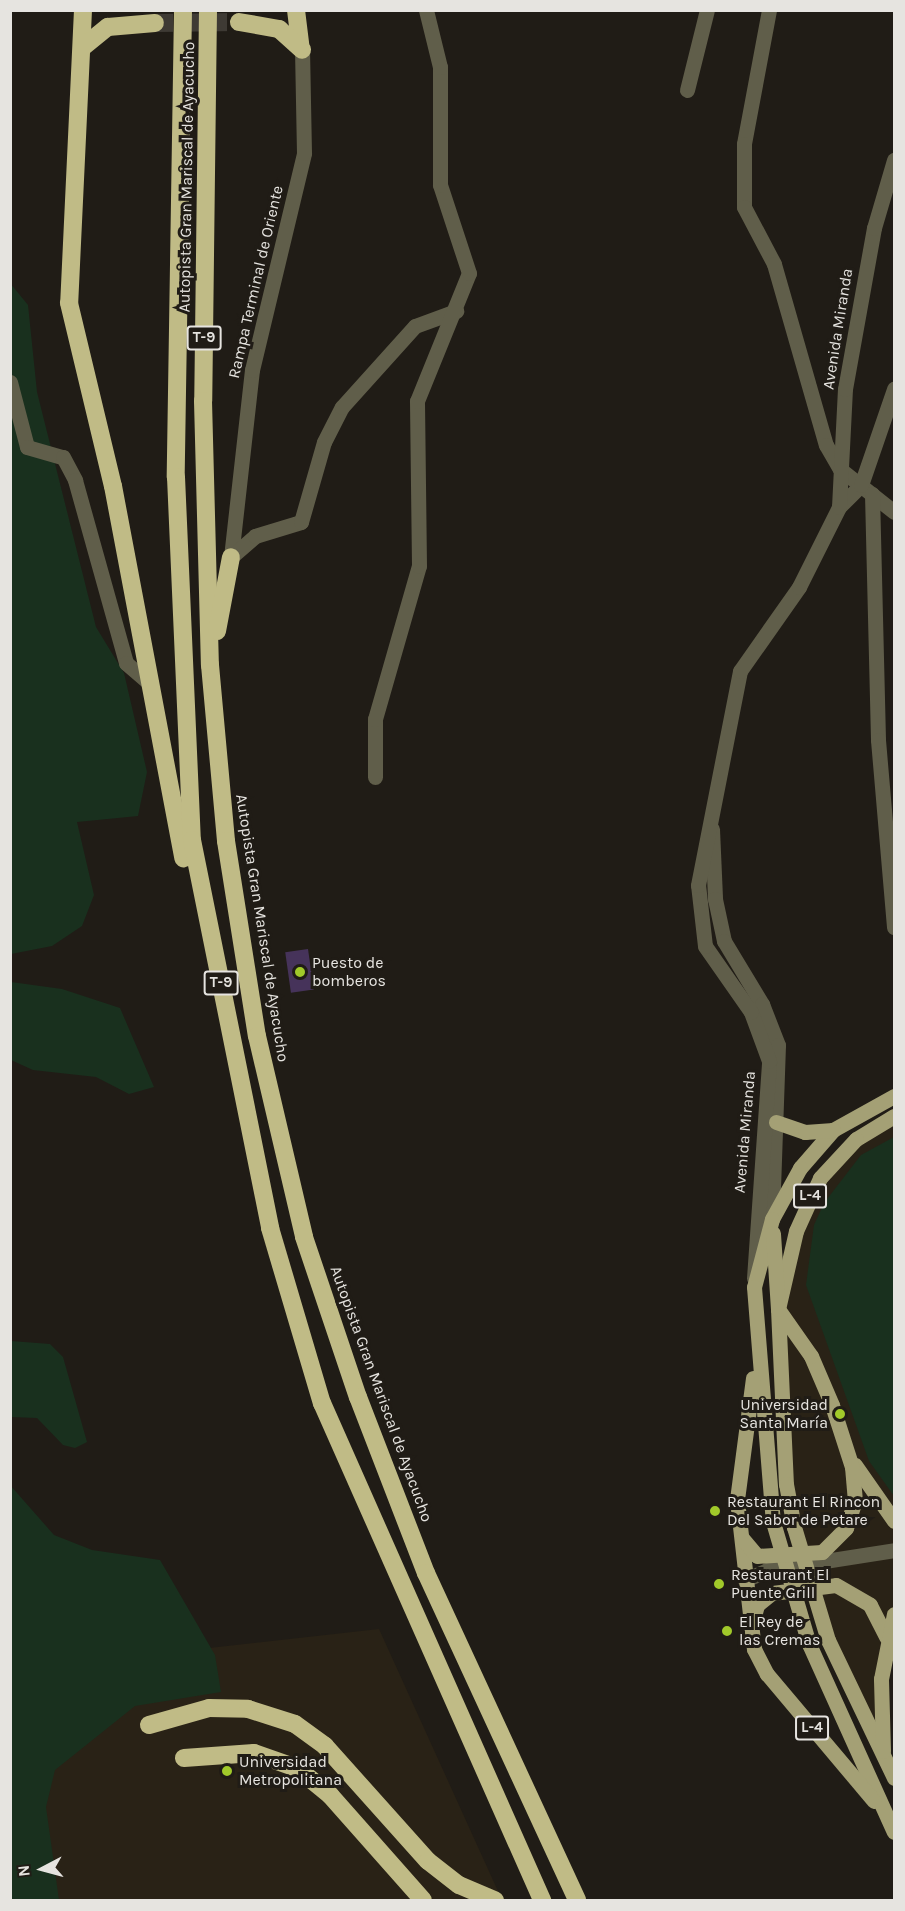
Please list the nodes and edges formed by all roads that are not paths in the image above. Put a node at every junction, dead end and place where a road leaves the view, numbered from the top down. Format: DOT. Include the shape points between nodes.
graph roads {
  1 [pos="83,10"];
  2 [pos="183,10"];
  3 [pos="208,10"];
  4 [pos="296,10"];
  5 [pos="426,10"];
  6 [pos="707,10"];
  7 [pos="766,11"];
  8 [pos="239,22"];
  9 [pos="155,23"];
  10 [pos="83,47"];
  11 [pos="302,50"];
  12 [pos="687,90"];
  13 [pos="894,159"];
  14 [pos="456,311"];
  15 [pos="10,382"];
  16 [pos="894,389"];
  17 [pos="840,469"];
  18 [pos="866,490"];
  19 [pos="840,507"];
  20 [pos="894,512"];
  21 [pos="231,557"];
  22 [pos="210,665"];
  23 [pos="149,682"];
  24 [pos="375,777"];
  25 [pos="710,820"];
  26 [pos="892,884"];
  27 [pos="894,927"];
  28 [pos="212,942"];
  29 [pos="894,1096"];
  30 [pos="894,1116"];
  31 [pos="776,1122"];
  32 [pos="833,1130"];
  33 [pos="772,1219"];
  34 [pos="754,1287"];
  35 [pos="778,1310"];
  36 [pos="758,1348"];
  37 [pos="847,1449"];
  38 [pos="894,1521"];
  39 [pos="739,1530"];
  40 [pos="894,1551"];
  41 [pos="746,1580"];
  42 [pos="768,1582"];
  43 [pos="894,1614"];
  44 [pos="886,1637"];
  45 [pos="752,1641"];
  46 [pos="149,1725"];
  47 [pos="884,1757"];
  48 [pos="184,1758"];
  49 [pos="894,1778"];
  50 [pos="881,1809"];
  51 [pos="894,1832"];
  52 [pos="423,1900"];
  53 [pos="495,1900"];
  54 [pos="542,1900"];
  55 [pos="577,1900"];
  1 -- 10 [label="highway"];
  2 -- 28 [label="highway, Autopista Gran Mariscal de Ayacucho / T-9" via="176,477 192,840"];
  3 -- 22 [label="highway, Autopista Gran Mariscal de Ayacucho / T-9" via="203,400"];
  4 -- 11 [label="highway"];
  5 -- 14 [label="street" via="440,66 440,186 469,273"];
  6 -- 12 [label="street"];
  7 -- 17 [label="street" via="744,144 741,194 774,264 809,399"];
  8 -- 11 [label="highway" via="266,23 291,36"];
  9 -- 10 [label="highway" via="108,27"];
  10 -- 23 [label="highway" via="69,303 112,486"];
  11 -- 21 [label="street, Rampa Terminal de Oriente" via="304,153 252,370"];
  13 -- 17 [label="street, Avenida Miranda" via="870,250 845,389"];
  14 -- 21 [label="street" via="415,326 342,407 324,442 301,522 255,536"];
  14 -- 24 [label="street" via="417,401 419,566 375,719"];
  15 -- 23 [label="street" via="27,447 63,457 75,480 126,663"];
  16 -- 18 [label="street, Avenida Miranda"];
  17 -- 18 [label="street"];
  17 -- 19 [label="street, Avenida Miranda"];
  18 -- 19 [label="street, Avenida Miranda"];
  18 -- 20 [label="street"];
  18 -- 26 [label="street" via="877,717"];
  19 -- 25 [label="street, Avenida Miranda" via="800,587 740,671"];
  21 -- 22 [label="highway"];
  22 -- 55 [label="highway, Autopista Gran Mariscal de Ayacucho / T-9" via="226,841 257,1036 304,1237 426,1573"];
  23 -- 28 [label="highway" via="183,858"];
  25 -- 31 [label="street, Avenida Miranda" via="716,846 715,899 724,941 762,1004 778,1045"];
  25 -- 34 [label="street, Avenida Miranda" via="698,885 700,933 751,1012 769,1061 753,1226"];
  26 -- 27 [label="street"];
  28 -- 54 [label="highway, Autopista Gran Mariscal de Ayacucho / T-9" via="270,1228 322,1403"];
  29 -- 32 [label="main road, L-4"];
  30 -- 35 [label="main road, L-4" via="856,1139 820,1179 796,1231"];
  31 -- 32 [label="main road" via="805,1132"];
  31 -- 33 [label="street, Avenida Miranda"];
  32 -- 33 [label="main road, L-4" via="800,1168"];
  33 -- 34 [label="main road, L-4"];
  33 -- 35 [label="main road"];
  34 -- 36 [label="main road, L-4"];
  35 -- 37 [label="main road" via="812,1356"];
  35 -- 47 [label="main road, L-4" via="786,1484 828,1640"];
  36 -- 39 [label="main road, L-4" via="737,1500"];
  36 -- 50 [label="main road, L-4" via="773,1522 809,1644"];
  37 -- 38 [label="main road"];
  37 -- 39 [label="main road" via="855,1485 852,1516 822,1552 757,1556"];
  39 -- 41 [label="main road, L-4"];
  40 -- 41 [label="street" via="767,1570"];
  41 -- 42 [label="street"];
  41 -- 45 [label="main road, L-4"];
  43 -- 44 [label="main road"];
  44 -- 45 [label="main road, L-4" via="879,1616 864,1599 827,1584 766,1596 753,1614"];
  44 -- 47 [label="main road, L-4" via="880,1692"];
  45 -- 50 [label="main road, L-4" via="767,1674"];
  46 -- 53 [label="highway" via="209,1708 248,1709 295,1724 325,1746 428,1861 475,1893"];
  47 -- 49 [label="main road, L-4"];
  48 -- 52 [label="highway" via="254,1754 297,1768 330,1796"];
  50 -- 51 [label="main road, L-4"];
}
